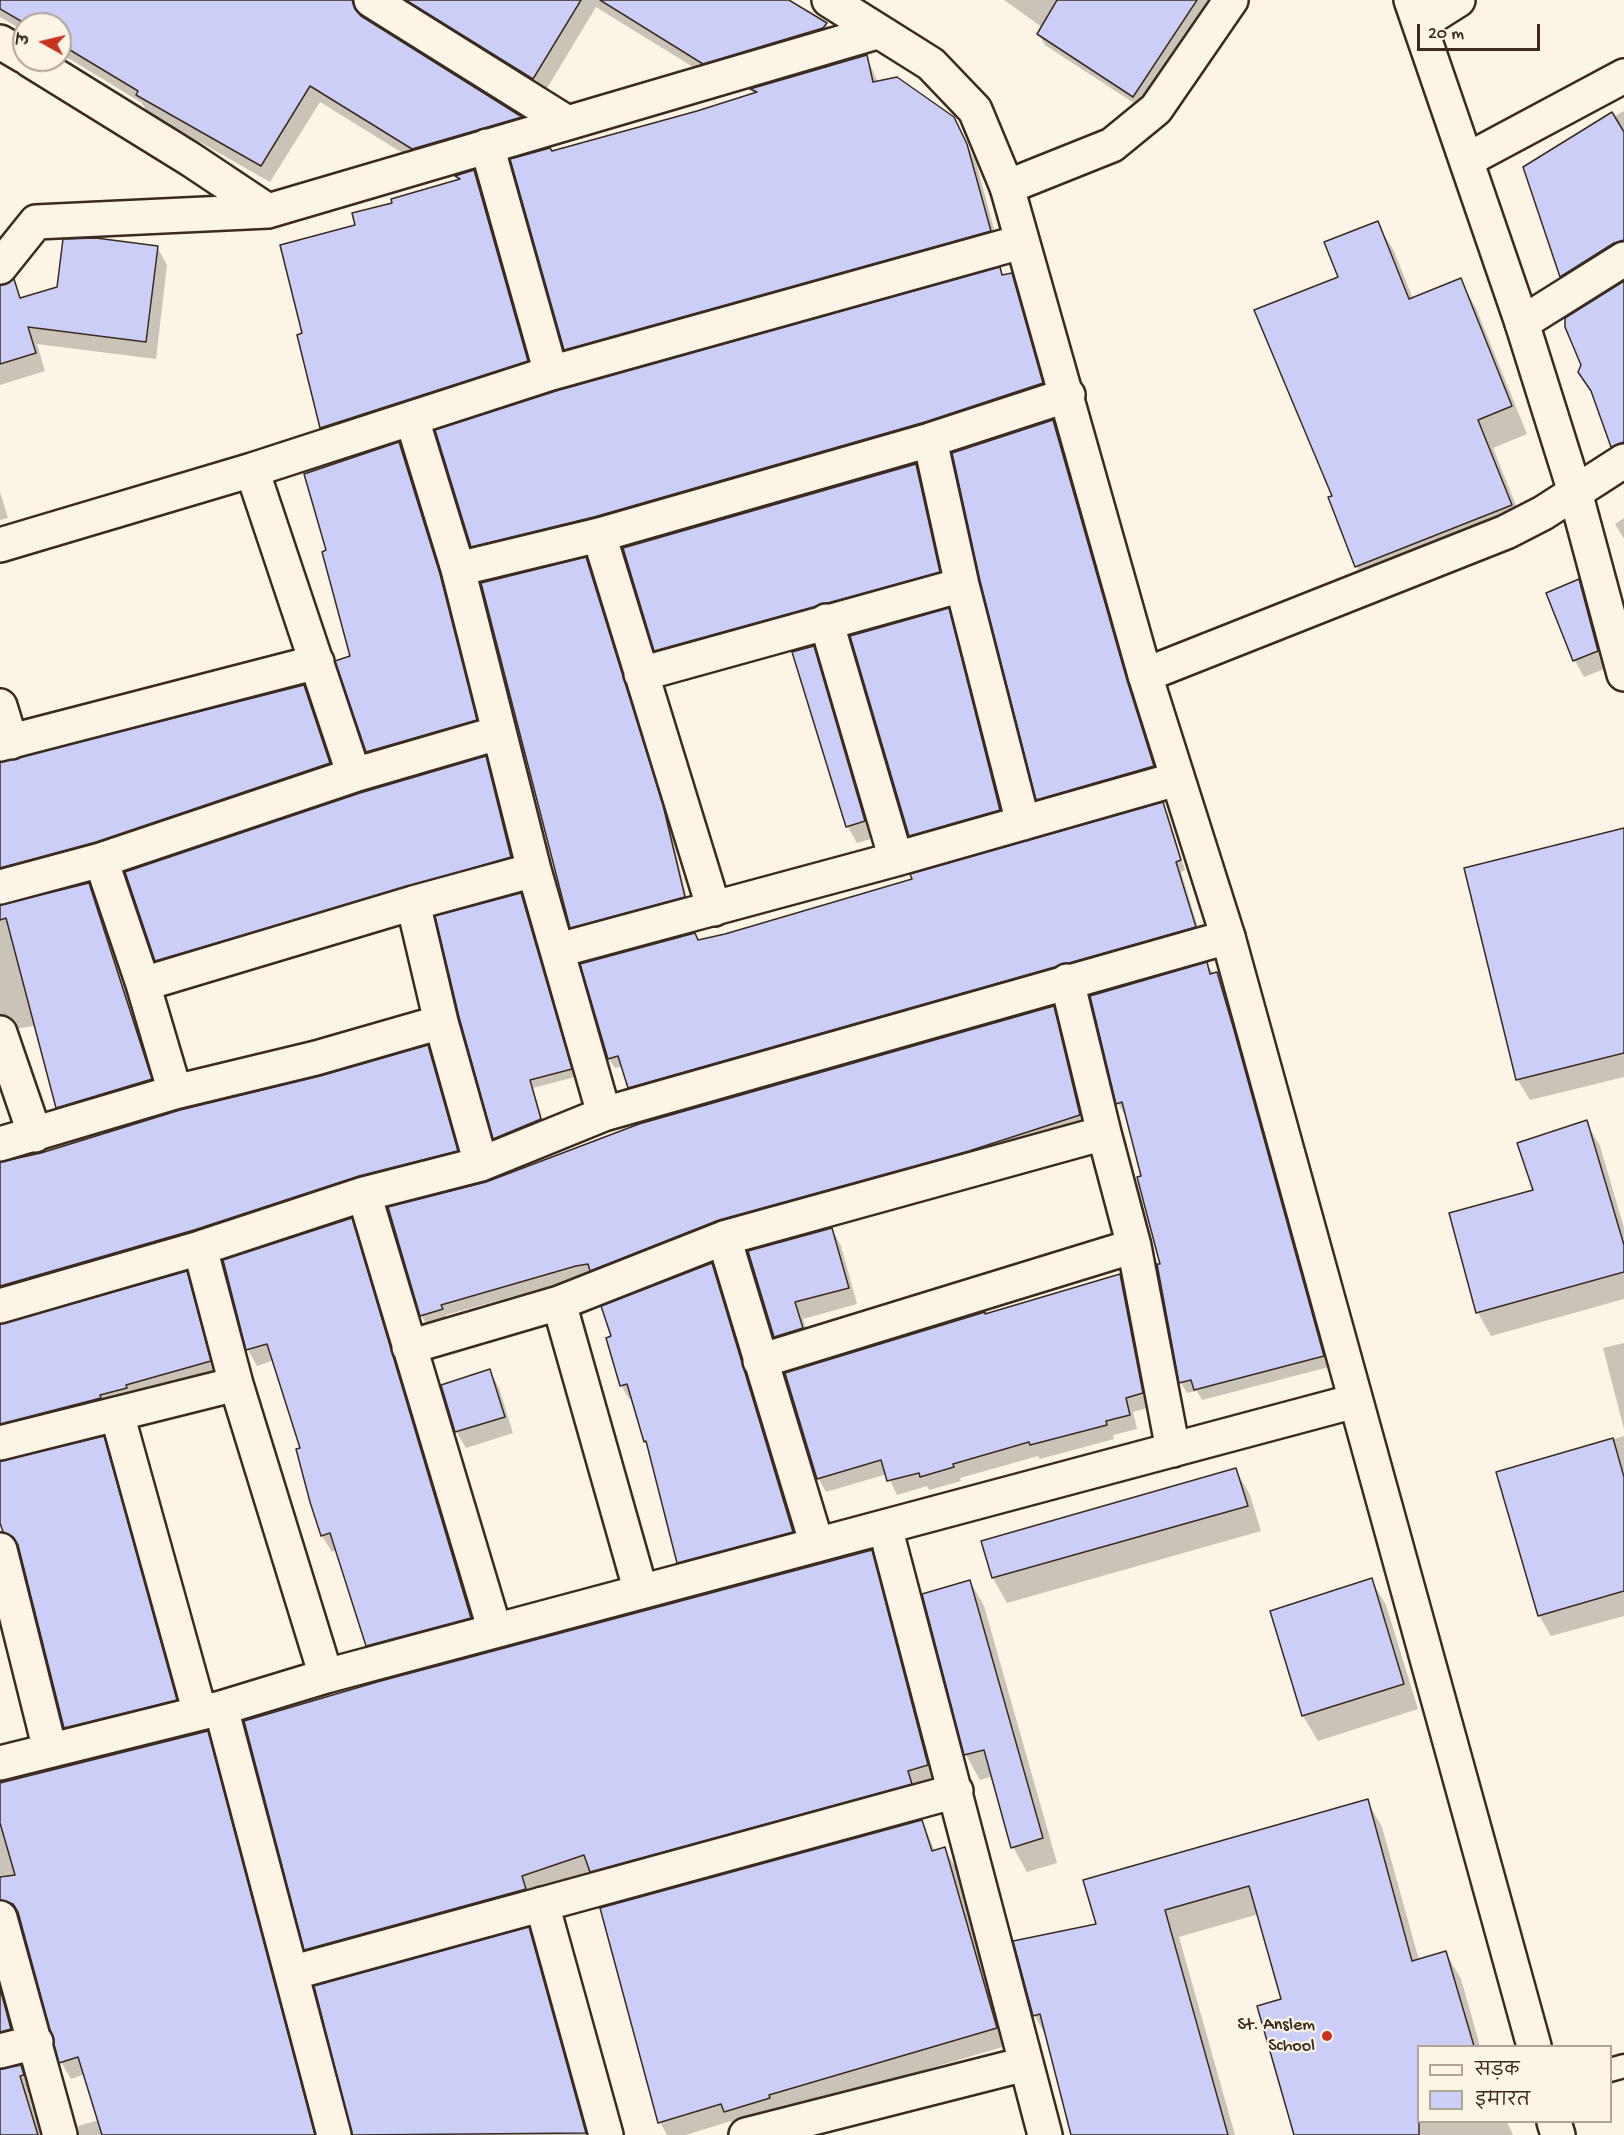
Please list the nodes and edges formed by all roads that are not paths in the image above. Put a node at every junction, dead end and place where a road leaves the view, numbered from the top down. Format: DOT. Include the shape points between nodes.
graph roads {
  1 [pos="371,0"];
  2 [pos="829,0"];
  3 [pos="1231,0"];
  4 [pos="1458,0"];
  5 [pos="1416,12"];
  6 [pos="877,32"];
  7 [pos="49,72"];
  8 [pos="1624,76"];
  9 [pos="566,122"];
  10 [pos="487,146"];
  11 [pos="1467,160"];
  12 [pos="1007,187"];
  13 [pos="268,211"];
  14 [pos="1021,242"];
  15 [pos="1624,259"];
  16 [pos="0,267"];
  17 [pos="1522,323"];
  18 [pos="551,373"];
  19 [pos="1068,394"];
  20 [pos="412,419"];
  21 [pos="930,440"];
  22 [pos="1624,461"];
  23 [pos="252,470"];
  24 [pos="1575,492"];
  25 [pos="599,535"];
  26 [pos="0,544"];
  27 [pos="458,569"];
  28 [pos="962,585"];
  29 [pos="826,621"];
  30 [pos="317,662"];
  31 [pos="1623,663"];
  32 [pos="641,674"];
  33 [pos="1145,675"];
  34 [pos="0,706"];
  35 [pos="498,733"];
  36 [pos="5,743"];
  37 [pos="354,775"];
  38 [pos="1177,779"];
  39 [pos="1023,823"];
  40 [pos="896,859"];
  41 [pos="101,860"];
  42 [pos="534,870"];
  43 [pos="0,887"];
  44 [pos="413,903"];
  45 [pos="714,909"];
  46 [pos="1228,937"];
  47 [pos="559,950"];
  48 [pos="1067,981"];
  49 [pos="143,984"];
  50 [pos="441,1022"];
  51 [pos="0,1033"];
  52 [pos="175,1092"];
  53 [pos="604,1114"];
  54 [pos="1104,1133"];
  55 [pos="35,1135"];
  56 [pos="0,1144"];
  57 [pos="481,1164"];
  58 [pos="364,1194"];
  59 [pos="724,1238"];
  60 [pos="1134,1246"];
  61 [pos="200,1248"];
  62 [pos="559,1303"];
  63 [pos="0,1306"];
  64 [pos="409,1347"];
  65 [pos="760,1361"];
  66 [pos="237,1384"];
  67 [pos="1355,1401"];
  68 [pos="117,1414"];
  69 [pos="0,1443"];
  70 [pos="1173,1450"];
  71 [pos="885,1527"];
  72 [pos="817,1545"];
  73 [pos="0,1550"];
  74 [pos="641,1592"];
  75 [pos="495,1631"];
  76 [pos="326,1676"];
  77 [pos="210,1710"];
  78 [pos="50,1750"];
  79 [pos="0,1763"];
  80 [pos="956,1791"];
  81 [pos="542,1904"];
  82 [pos="0,1918"];
  83 [pos="291,1973"];
  84 [pos="36,2042"];
  85 [pos="1534,2045"];
  86 [pos="0,2051"];
  87 [pos="1026,2064"];
  88 [pos="60,2135"];
  89 [pos="334,2135"];
  90 [pos="606,2135"];
  91 [pos="746,2135"];
  92 [pos="1046,2135"];
  1 -- 9 [label="street"];
  2 -- 6 [label="street"];
  3 -- 12 [label="street" via="1156,109 1112,146"];
  4 -- 5 [label="street"];
  5 -- 11 [label="street"];
  6 -- 9 [label="street"];
  6 -- 12 [label="street" via="931,64 975,110"];
  7 -- 13 [label="street"];
  8 -- 11 [label="street"];
  9 -- 10 [label="street"];
  10 -- 13 [label="street"];
  10 -- 18 [label="street"];
  11 -- 17 [label="street"];
  12 -- 14 [label="street"];
  13 -- 16 [label="street" via="36,222"];
  14 -- 18 [label="street"];
  14 -- 19 [label="street"];
  15 -- 17 [label="street"];
  17 -- 24 [label="street"];
  18 -- 20 [label="street"];
  19 -- 21 [label="street"];
  19 -- 33 [label="street"];
  20 -- 23 [label="street"];
  20 -- 27 [label="street"];
  21 -- 25 [label="street"];
  21 -- 28 [label="street"];
  22 -- 24 [label="street"];
  23 -- 26 [label="street"];
  23 -- 30 [label="street"];
  24 -- 31 [label="street"];
  24 -- 33 [label="street" via="1506,532"];
  25 -- 27 [label="street"];
  25 -- 32 [label="street"];
  27 -- 35 [label="street"];
  28 -- 29 [label="street"];
  28 -- 39 [label="street"];
  29 -- 32 [label="street"];
  29 -- 40 [label="street"];
  30 -- 36 [label="street"];
  30 -- 37 [label="street"];
  32 -- 45 [label="street"];
  33 -- 38 [label="street"];
  34 -- 36 [label="street"];
  35 -- 37 [label="street"];
  35 -- 42 [label="street"];
  37 -- 41 [label="street"];
  38 -- 39 [label="street"];
  38 -- 46 [label="street"];
  39 -- 40 [label="street"];
  40 -- 45 [label="street"];
  41 -- 43 [label="street"];
  41 -- 49 [label="street"];
  42 -- 44 [label="street"];
  42 -- 47 [label="street"];
  44 -- 49 [label="street"];
  44 -- 50 [label="street"];
  45 -- 47 [label="street"];
  46 -- 48 [label="street"];
  46 -- 67 [label="street"];
  47 -- 53 [label="street"];
  48 -- 53 [label="street"];
  48 -- 54 [label="street"];
  49 -- 52 [label="street"];
  50 -- 52 [label="street" via="316,1058"];
  50 -- 57 [label="street"];
  51 -- 55 [label="street"];
  52 -- 55 [label="street"];
  53 -- 57 [label="street"];
  54 -- 59 [label="street"];
  54 -- 60 [label="street"];
  55 -- 56 [label="street"];
  57 -- 58 [label="street"];
  58 -- 61 [label="street"];
  58 -- 64 [label="street"];
  59 -- 62 [label="street"];
  59 -- 65 [label="street"];
  60 -- 65 [label="street"];
  60 -- 70 [label="street"];
  61 -- 63 [label="street"];
  61 -- 66 [label="street"];
  62 -- 64 [label="street"];
  62 -- 74 [label="street"];
  64 -- 75 [label="street"];
  65 -- 72 [label="street"];
  66 -- 68 [label="street"];
  66 -- 76 [label="street"];
  67 -- 70 [label="street"];
  67 -- 85 [label="street"];
  68 -- 69 [label="street"];
  68 -- 77 [label="street"];
  70 -- 71 [label="street"];
  71 -- 72 [label="street"];
  71 -- 80 [label="street"];
  72 -- 74 [label="street"];
  73 -- 78 [label="street"];
  74 -- 75 [label="street"];
  75 -- 76 [label="street"];
  76 -- 77 [label="street"];
  77 -- 78 [label="street"];
  77 -- 83 [label="street"];
  78 -- 79 [label="street"];
  80 -- 81 [label="street"];
  80 -- 87 [label="street"];
  81 -- 83 [label="street"];
  81 -- 90 [label="street"];
  82 -- 84 [label="street"];
  83 -- 89 [label="street"];
  84 -- 86 [label="street"];
  84 -- 88 [label="street"];
  87 -- 91 [label="street"];
  87 -- 92 [label="street"];
}
